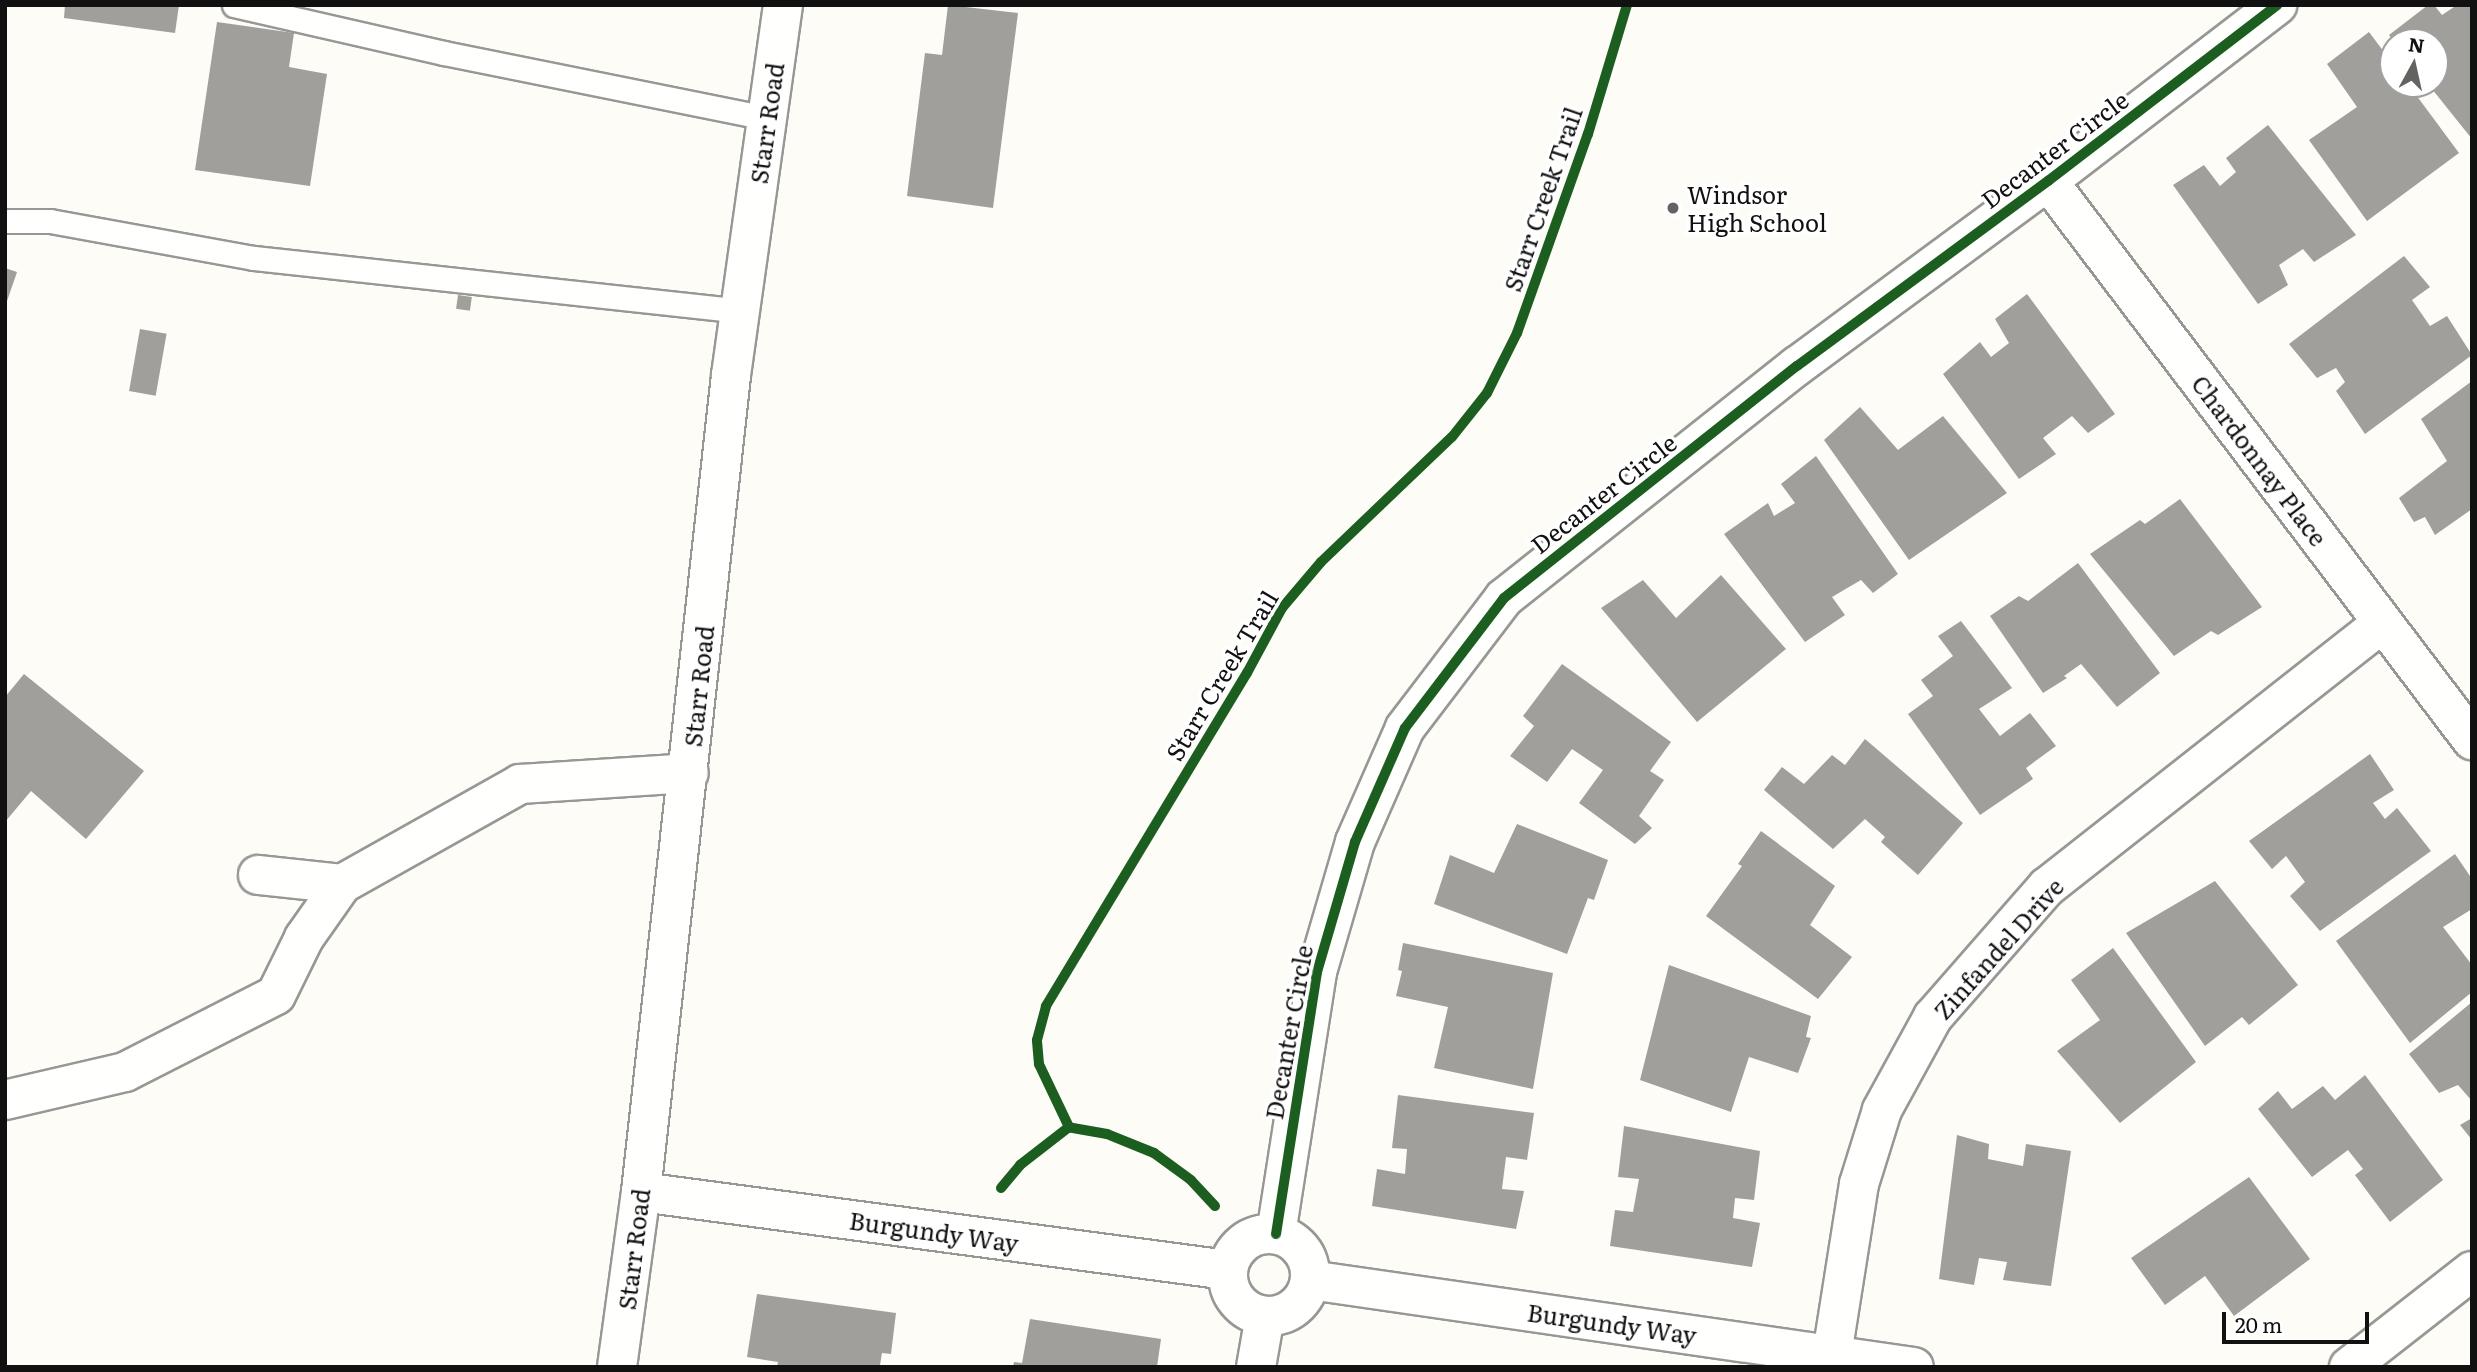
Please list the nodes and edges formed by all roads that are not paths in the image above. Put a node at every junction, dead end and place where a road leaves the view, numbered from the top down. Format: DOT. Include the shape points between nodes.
graph roads {
  1 [pos="233,5"];
  2 [pos="783,5"];
  3 [pos="2277,5"];
  4 [pos="767,118"];
  5 [pos="2048,181"];
  6 [pos="5,221"];
  7 [pos="740,311"];
  8 [pos="2383,623"];
  9 [pos="2472,740"];
  10 [pos="689,773"];
  11 [pos="258,874"];
  12 [pos="342,884"];
  13 [pos="5,1100"];
  14 [pos="641,1192"];
  15 [pos="1276,1234"];
  16 [pos="1227,1270"];
  17 [pos="2472,1271"];
  18 [pos="1310,1280"];
  19 [pos="1265,1316"];
  20 [pos="1831,1361"];
  21 [pos="617,1367"];
  22 [pos="1256,1367"];
  23 [pos="1914,1367"];
  24 [pos="2349,1367"];
  1 -- 4 [label="lane"];
  2 -- 4 [label="street, Starr Road"];
  3 -- 5 [label="street, Decanter Circle"];
  4 -- 7 [label="street, Starr Road"];
  5 -- 8 [label="street, Chardonnay Place"];
  5 -- 15 [label="street, Decanter Circle" via="1797,366 1504,598 1405,728 1354,842 1317,972"];
  6 -- 7 [label="lane" via="50,221 254,258"];
  7 -- 10 [label="street, Starr Road"];
  8 -- 9 [label="street, Chardonnay Place"];
  8 -- 20 [label="street, Zinfandel Drive" via="2047,887 1933,1017 1882,1110 1859,1184"];
  10 -- 12 [label="street" via="520,784"];
  10 -- 14 [label="street, Starr Road"];
  11 -- 12 [label="street"];
  12 -- 13 [label="street" via="304,938 276,995 125,1072"];
  14 -- 16 [label="street, Burgundy Way"];
  14 -- 21 [label="street, Starr Road"];
  15 -- 16 [label="street" via="1265,1233 1244,1243"];
  15 -- 18 [label="street" via="1289,1238 1306,1256"];
  16 -- 19 [label="street" via="1228,1283 1241,1305"];
  17 -- 24 [label="street"];
  18 -- 19 [label="street" via="1300,1304 1278,1316"];
  18 -- 20 [label="street, Burgundy Way"];
  19 -- 22 [label="street"];
  20 -- 23 [label="street, Burgundy Way"];
}
